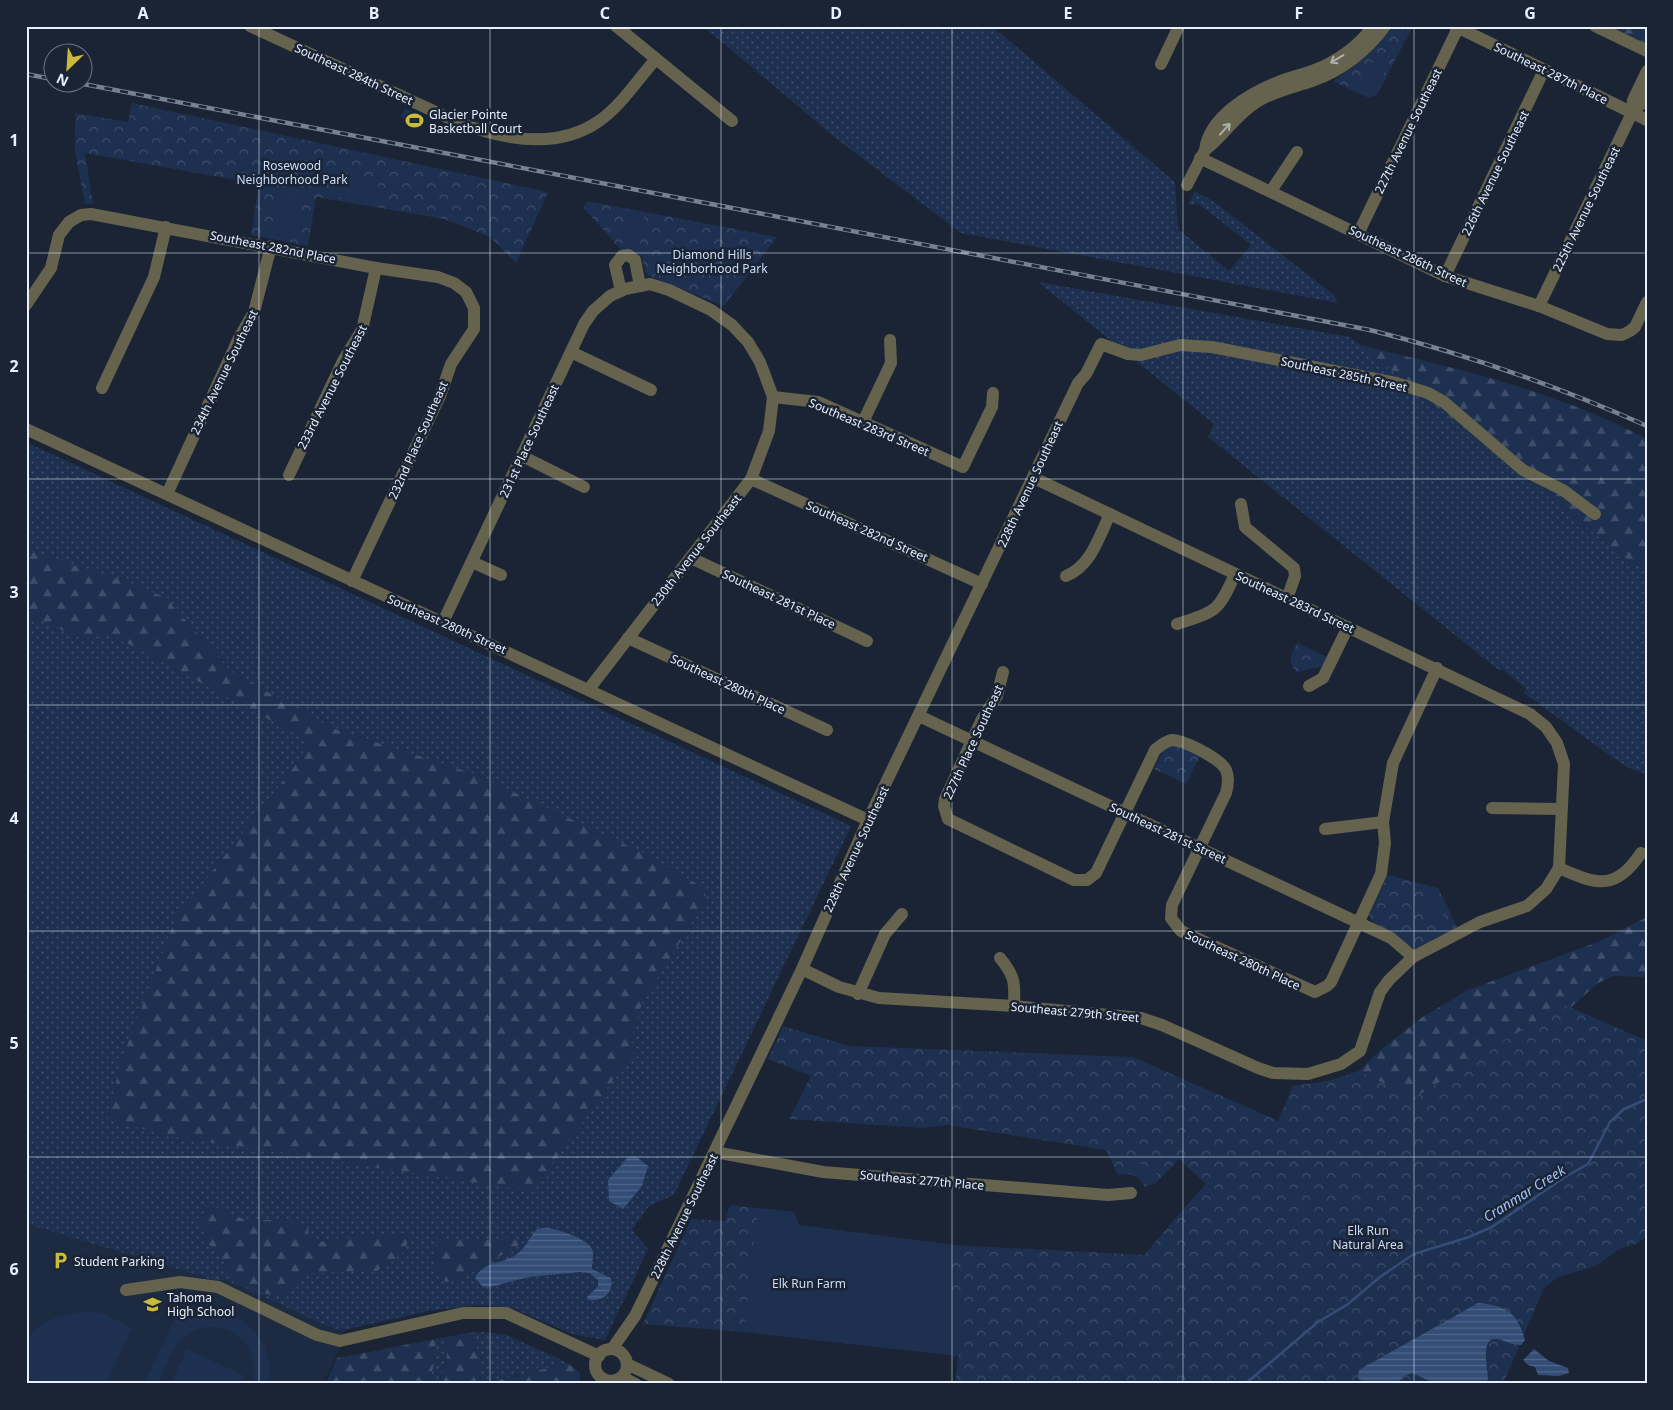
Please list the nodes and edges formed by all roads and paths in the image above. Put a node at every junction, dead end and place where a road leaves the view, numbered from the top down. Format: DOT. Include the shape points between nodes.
graph roads {
  1 [pos="250,26"];
  2 [pos="616,26"];
  3 [pos="1178,26"];
  4 [pos="1373,26"];
  5 [pos="1384,26"];
  6 [pos="1595,26"];
  7 [pos="1456,27"];
  8 [pos="1647,51"];
  9 [pos="656,59"];
  10 [pos="1161,64"];
  11 [pos="1544,70"];
  12 [pos="1647,71"];
  13 [pos="1647,93"];
  14 [pos="1632,113"];
  15 [pos="1647,120"];
  16 [pos="732,121"];
  17 [pos="1297,152"];
  18 [pos="1202,154"];
  19 [pos="1187,185"];
  20 [pos="1272,191"];
  21 [pos="166,227"];
  22 [pos="1358,234"];
  23 [pos="271,246"];
  24 [pos="376,268"];
  25 [pos="1445,276"];
  26 [pos="640,286"];
  27 [pos="622,291"];
  28 [pos="470,299"];
  29 [pos="1647,302"];
  30 [pos="26,305"];
  31 [pos="1539,306"];
  32 [pos="890,340"];
  33 [pos="571,352"];
  34 [pos="1078,383"];
  35 [pos="102,388"];
  36 [pos="651,390"];
  37 [pos="993,393"];
  38 [pos="772,397"];
  39 [pos="863,422"];
  40 [pos="26,429"];
  41 [pos="522,456"];
  42 [pos="289,475"];
  43 [pos="1034,478"];
  44 [pos="751,479"];
  45 [pos="584,487"];
  46 [pos="167,494"];
  47 [pos="1241,504"];
  48 [pos="1110,514"];
  49 [pos="1595,514"];
  50 [pos="690,558"];
  51 [pos="472,562"];
  52 [pos="1235,574"];
  53 [pos="501,575"];
  54 [pos="1066,576"];
  55 [pos="352,581"];
  56 [pos="982,584"];
  57 [pos="1286,599"];
  58 [pos="443,622"];
  59 [pos="1177,624"];
  60 [pos="1348,627"];
  61 [pos="628,638"];
  62 [pos="867,641"];
  63 [pos="1437,668"];
  64 [pos="1003,672"];
  65 [pos="1309,686"];
  66 [pos="589,689"];
  67 [pos="919,716"];
  68 [pos="827,730"];
  69 [pos="972,741"];
  70 [pos="1492,808"];
  71 [pos="1561,809"];
  72 [pos="1125,813"];
  73 [pos="868,820"];
  74 [pos="1383,822"];
  75 [pos="1324,829"];
  76 [pos="1199,848"];
  77 [pos="1641,853"];
  78 [pos="1559,868"];
  79 [pos="902,914"];
  80 [pos="1359,923"];
  81 [pos="1413,957"];
  82 [pos="1000,958"];
  83 [pos="802,969"];
  84 [pos="858,994"];
  85 [pos="1014,1006"];
  86 [pos="715,1152"];
  87 [pos="1131,1193"];
  88 [pos="126,1290"];
  89 [pos="621,1356"];
  90 [pos="597,1369"];
  91 [pos="613,1381"];
  92 [pos="636,1384"];
  93 [pos="669,1384"];
  1 -- 9 [label="street, Southeast 284th Street" via="455,122 530,140 551,139 585,129 599,121"];
  2 -- 9 [label="street"];
  3 -- 10 [label="street"];
  4 -- 18 [label="street, one-way" via="1340,57 1244,99 1211,131"];
  18 -- 5 [label="street, one-way" via="1237,116 1251,106 1286,88 1331,73 1363,51"];
  6 -- 8 [label="street"];
  7 -- 11 [label="street, Southeast 287th Place"];
  7 -- 22 [label="street, 227th Avenue Southeast"];
  9 -- 16 [label="street"];
  11 -- 14 [label="street, Southeast 287th Place"];
  11 -- 25 [label="street, 226th Avenue Southeast"];
  12 -- 14 [label="street, 225th Avenue Southeast" via="1633,100"];
  13 -- 14 [label="street, 225th Avenue Southeast"];
  14 -- 15 [label="street, Southeast 287th Place"];
  14 -- 31 [label="street, 225th Avenue Southeast"];
  17 -- 20 [label="street"];
  18 -- 19 [label="street"];
  18 -- 20 [label="street, Southeast 286th Street"];
  20 -- 22 [label="street, Southeast 286th Street"];
  21 -- 23 [label="street, Southeast 282nd Place"];
  21 -- 30 [label="street, Southeast 282nd Place" via="81,215 69,222 56,244 51,268"];
  21 -- 35 [label="street" via="154,278"];
  22 -- 25 [label="street, Southeast 286th Street"];
  23 -- 24 [label="street, Southeast 282nd Place"];
  23 -- 46 [label="street, 234th Avenue Southeast" via="254,312"];
  24 -- 28 [label="street, Southeast 282nd Place" via="446,279 462,287"];
  24 -- 42 [label="street, 233rd Avenue Southeast" via="362,330 343,361"];
  25 -- 31 [label="street, Southeast 286th Street"];
  26 -- 27 [label="street, 231st Place Southeast"];
  26 -- 27 [label="street" via="635,260 628,255 622,256 615,265"];
  26 -- 38 [label="street" via="650,284 668,290 711,310 732,325 760,362"];
  27 -- 33 [label="street, 231st Place Southeast" via="610,296 593,311"];
  28 -- 55 [label="street, 232nd Place Southeast" via="475,316 474,329 451,364 440,396"];
  29 -- 31 [label="street, Southeast 286th Street" via="1635,327 1622,335 1607,334"];
  32 -- 39 [label="street" via="891,364"];
  33 -- 36 [label="street"];
  33 -- 41 [label="street, 231st Place Southeast"];
  34 -- 43 [label="street, 228th Avenue Southeast"];
  34 -- 49 [label="street, Southeast 285th Street" via="1101,344 1141,355 1180,345 1212,347 1396,383 1444,402 1509,460 1570,495"];
  37 -- 39 [label="street, Southeast 283rd Street" via="992,407 963,468"];
  38 -- 39 [label="street, Southeast 283rd Street" via="818,402"];
  38 -- 44 [label="street, 230th Avenue Southeast" via="769,431"];
  40 -- 46 [label="street, Southeast 280th Street"];
  41 -- 45 [label="street"];
  41 -- 51 [label="street, 231st Place Southeast"];
  43 -- 48 [label="street, Southeast 283rd Street"];
  43 -- 56 [label="street, 228th Avenue Southeast"];
  44 -- 50 [label="street, 230th Avenue Southeast"];
  44 -- 56 [label="street, Southeast 282nd Street"];
  46 -- 55 [label="street, Southeast 280th Street"];
  47 -- 57 [label="street" via="1245,526 1294,568 1295,576"];
  48 -- 52 [label="street, Southeast 283rd Street"];
  48 -- 54 [label="street" via="1086,563 1078,572"];
  50 -- 61 [label="street, 230th Avenue Southeast"];
  50 -- 62 [label="street, Southeast 281st Place"];
  51 -- 53 [label="street"];
  51 -- 58 [label="street, 231st Place Southeast"];
  52 -- 57 [label="street, Southeast 283rd Street"];
  52 -- 59 [label="street" via="1218,608"];
  55 -- 58 [label="street, Southeast 280th Street"];
  56 -- 67 [label="street, 228th Avenue Southeast"];
  57 -- 60 [label="street, Southeast 283rd Street"];
  58 -- 66 [label="street, Southeast 280th Street"];
  60 -- 63 [label="street, Southeast 283rd Street"];
  60 -- 65 [label="street" via="1323,678"];
  61 -- 66 [label="street, 230th Avenue Southeast"];
  61 -- 68 [label="street, Southeast 280th Place"];
  63 -- 71 [label="street, Southeast 283rd Street" via="1530,714 1551,733 1558,743 1564,764"];
  63 -- 74 [label="street" via="1396,752"];
  64 -- 69 [label="street, 227th Place Southeast" via="997,696"];
  66 -- 73 [label="street, Southeast 280th Street"];
  67 -- 69 [label="street, Southeast 281st Street"];
  67 -- 73 [label="street, 228th Avenue Southeast"];
  69 -- 72 [label="street, Southeast 281st Street"];
  69 -- 72 [label="street, 227th Place Southeast" via="945,799 945,812 952,823 1074,880 1087,880 1096,873"];
  70 -- 71 [label="street"];
  71 -- 78 [label="street"];
  72 -- 76 [label="street, Southeast 281st Street"];
  72 -- 76 [label="street" via="1156,750 1168,741 1181,742 1217,759 1226,770 1226,793"];
  73 -- 83 [label="street, 228th Avenue Southeast"];
  74 -- 75 [label="street"];
  74 -- 80 [label="street" via="1385,843 1381,874"];
  76 -- 80 [label="street, Southeast 281st Street"];
  76 -- 80 [label="street, Southeast 280th Place" via="1172,905 1171,918 1181,931 1309,990 1321,990 1331,982"];
  77 -- 78 [label="street" via="1624,875 1608,881 1590,880"];
  78 -- 81 [label="street" via="1546,889 1527,906 1480,922"];
  79 -- 84 [label="street" via="885,934"];
  80 -- 81 [label="street, Southeast 281st Street" via="1391,938"];
  81 -- 85 [label="street, Southeast 279th Street" via="1380,992 1360,1050 1341,1064 1308,1074 1273,1073 1258,1068 1141,1018"];
  82 -- 85 [label="street" via="1015,981"];
  83 -- 84 [label="street, Southeast 279th Street"];
  83 -- 86 [label="street, 228th Avenue Southeast"];
  84 -- 85 [label="street, Southeast 279th Street"];
  86 -- 87 [label="street, Southeast 277th Place" via="823,1172 1108,1195"];
  86 -- 89 [label="street, 228th Avenue Southeast" via="635,1316"];
  88 -- 90 [label="street" via="180,1282 218,1287 317,1335 340,1341 455,1315 506,1313 571,1342"];
  89 -- 90 [label="street" via="606,1350"];
  89 -- 91 [label="street, 228th Avenue Southeast"];
  89 -- 93 [label="street"];
  90 -- 91 [label="street" via="604,1380"];
  91 -- 92 [label="street"];
}
